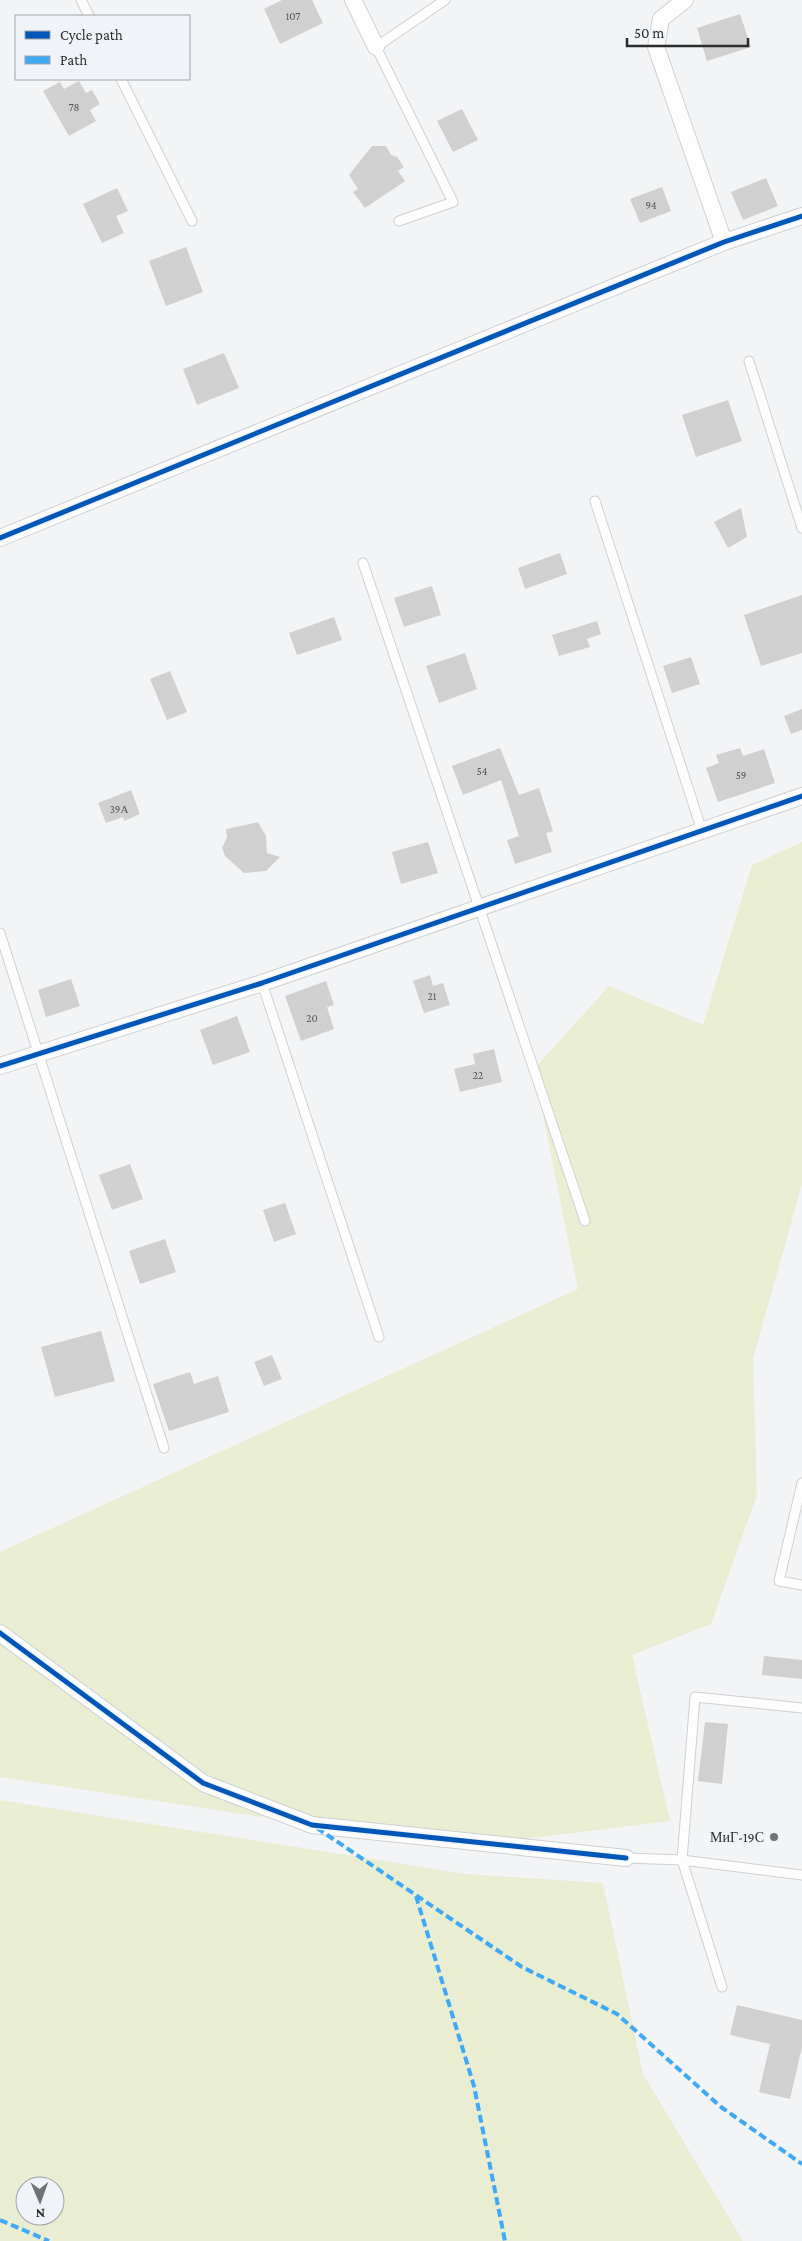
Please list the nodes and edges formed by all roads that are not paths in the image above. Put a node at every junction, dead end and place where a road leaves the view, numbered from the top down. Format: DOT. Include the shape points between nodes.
graph roads {
  1 [pos="81,0"];
  2 [pos="353,0"];
  3 [pos="445,0"];
  4 [pos="685,0"];
  5 [pos="88,15"];
  6 [pos="376,47"];
  7 [pos="122,80"];
  8 [pos="802,216"];
  9 [pos="192,221"];
  10 [pos="399,221"];
  11 [pos="724,242"];
  12 [pos="748,361"];
  13 [pos="594,501"];
  14 [pos="802,528"];
  15 [pos="0,538"];
  16 [pos="363,563"];
  17 [pos="802,796"];
  18 [pos="702,831"];
  19 [pos="480,906"];
  20 [pos="0,934"];
  21 [pos="262,983"];
  22 [pos="40,1053"];
  23 [pos="0,1066"];
  24 [pos="585,1221"];
  25 [pos="379,1337"];
  26 [pos="164,1448"];
  27 [pos="802,1483"];
  28 [pos="802,1585"];
  29 [pos="0,1633"];
  30 [pos="802,1708"];
  31 [pos="626,1858"];
  32 [pos="682,1860"];
  33 [pos="802,1875"];
  34 [pos="722,1987"];
  1 -- 5 [label="lane"];
  2 -- 6 [label="street"];
  3 -- 6 [label="lane"];
  4 -- 11 [label="street" via="661,19 656,47"];
  6 -- 10 [label="lane" via="453,202"];
  7 -- 9 [label="lane"];
  8 -- 11 [label="street"];
  11 -- 15 [label="street"];
  12 -- 14 [label="lane"];
  13 -- 18 [label="lane"];
  16 -- 19 [label="lane"];
  17 -- 18 [label="street"];
  18 -- 19 [label="street"];
  19 -- 21 [label="street"];
  19 -- 24 [label="lane"];
  20 -- 22 [label="lane"];
  21 -- 22 [label="street"];
  21 -- 25 [label="lane"];
  22 -- 23 [label="street"];
  22 -- 26 [label="lane"];
  27 -- 28 [label="lane" via="779,1581"];
  29 -- 31 [label="street" via="203,1783 312,1825"];
  30 -- 32 [label="lane" via="695,1697"];
  31 -- 32 [label="lane"];
  32 -- 33 [label="lane"];
  32 -- 34 [label="lane"];
}
